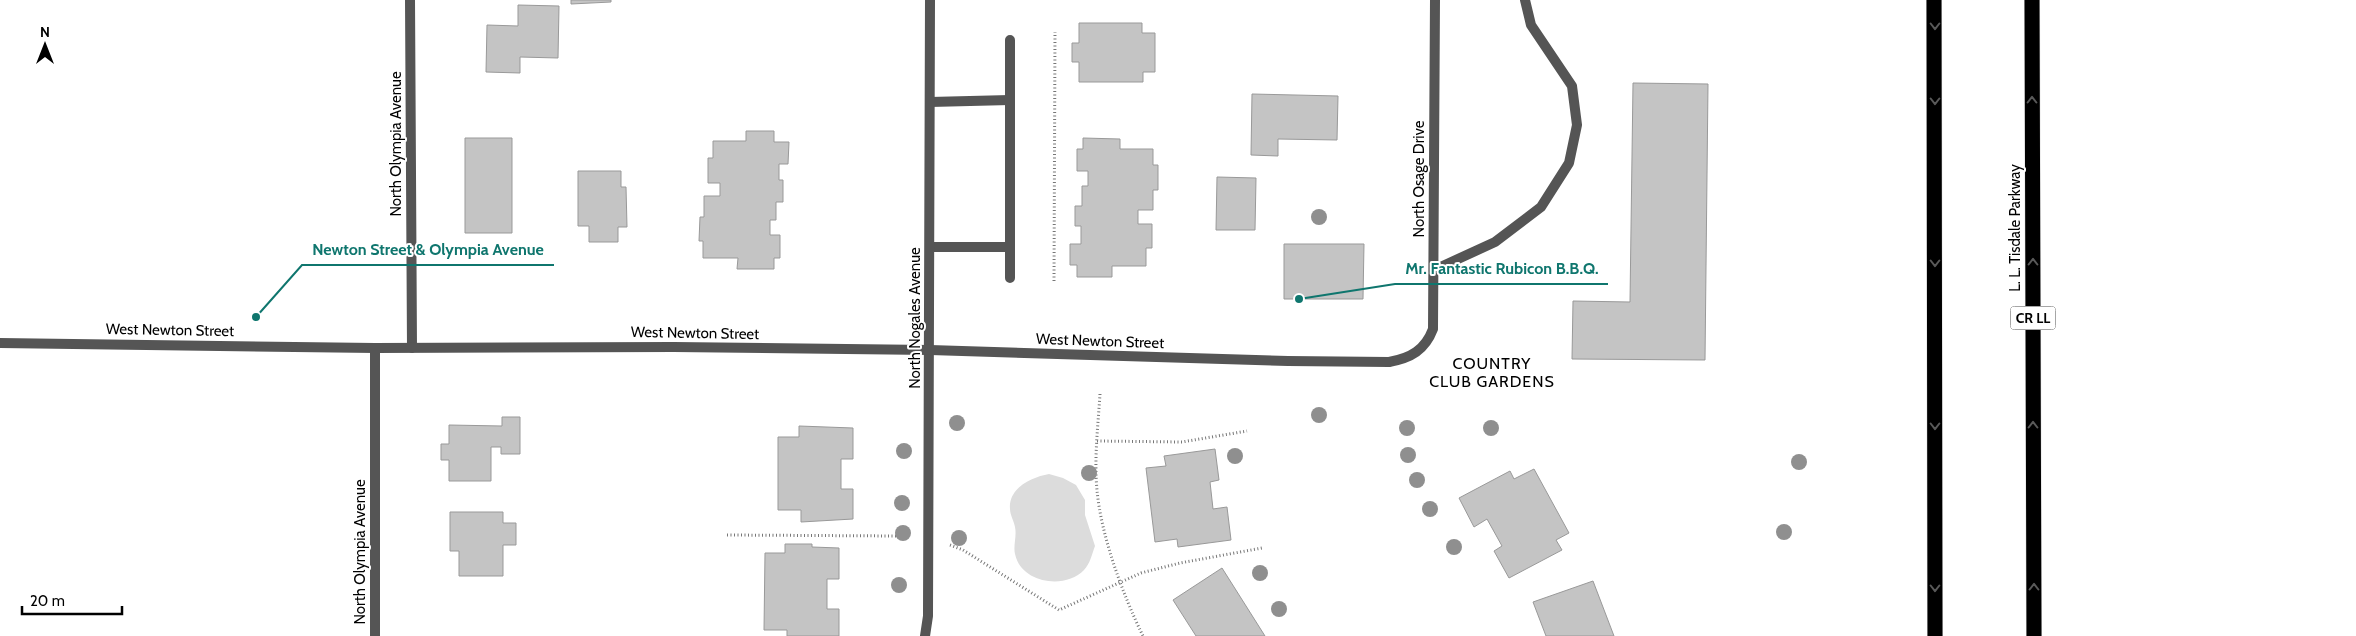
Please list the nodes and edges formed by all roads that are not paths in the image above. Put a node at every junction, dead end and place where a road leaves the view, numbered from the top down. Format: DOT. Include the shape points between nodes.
graph roads {
  1 [pos="410,0"];
  2 [pos="930,0"];
  3 [pos="1434,0"];
  4 [pos="1525,0"];
  5 [pos="1934,0"];
  6 [pos="2032,0"];
  7 [pos="1010,40"];
  8 [pos="1010,100"];
  9 [pos="930,102"];
  10 [pos="930,247"];
  11 [pos="1010,247"];
  12 [pos="1434,270"];
  13 [pos="1010,278"];
  14 [pos="0,343"];
  15 [pos="375,348"];
  16 [pos="412,348"];
  17 [pos="930,350"];
  18 [pos="1389,362"];
  19 [pos="375,636"];
  20 [pos="925,636"];
  21 [pos="1935,636"];
  22 [pos="2034,636"];
  1 -- 16 [label="street, North Olympia Avenue"];
  2 -- 9 [label="street, North Nogales Avenue"];
  3 -- 12 [label="street, North Osage Drive"];
  4 -- 12 [label="street" via="1531,25 1572,86 1578,125 1569,163 1541,207 1495,242"];
  5 -- 21 [label="highway, one-way"];
  22 -- 6 [label="highway, L. L. Tisdale Parkway / CR LL, one-way"];
  7 -- 8 [label="street"];
  8 -- 9 [label="street"];
  8 -- 11 [label="street"];
  9 -- 10 [label="street, North Nogales Avenue"];
  10 -- 11 [label="street"];
  10 -- 17 [label="street, North Nogales Avenue"];
  11 -- 13 [label="street"];
  12 -- 18 [label="street, North Osage Drive" via="1434,321 1430,336 1416,353"];
  14 -- 15 [label="street, West Newton Street"];
  15 -- 16 [label="street, West Newton Street"];
  15 -- 19 [label="street, North Olympia Avenue"];
  16 -- 17 [label="street, West Newton Street"];
  17 -- 18 [label="street, West Newton Street"];
  17 -- 20 [label="street, North Nogales Avenue" via="928,616"];
}
